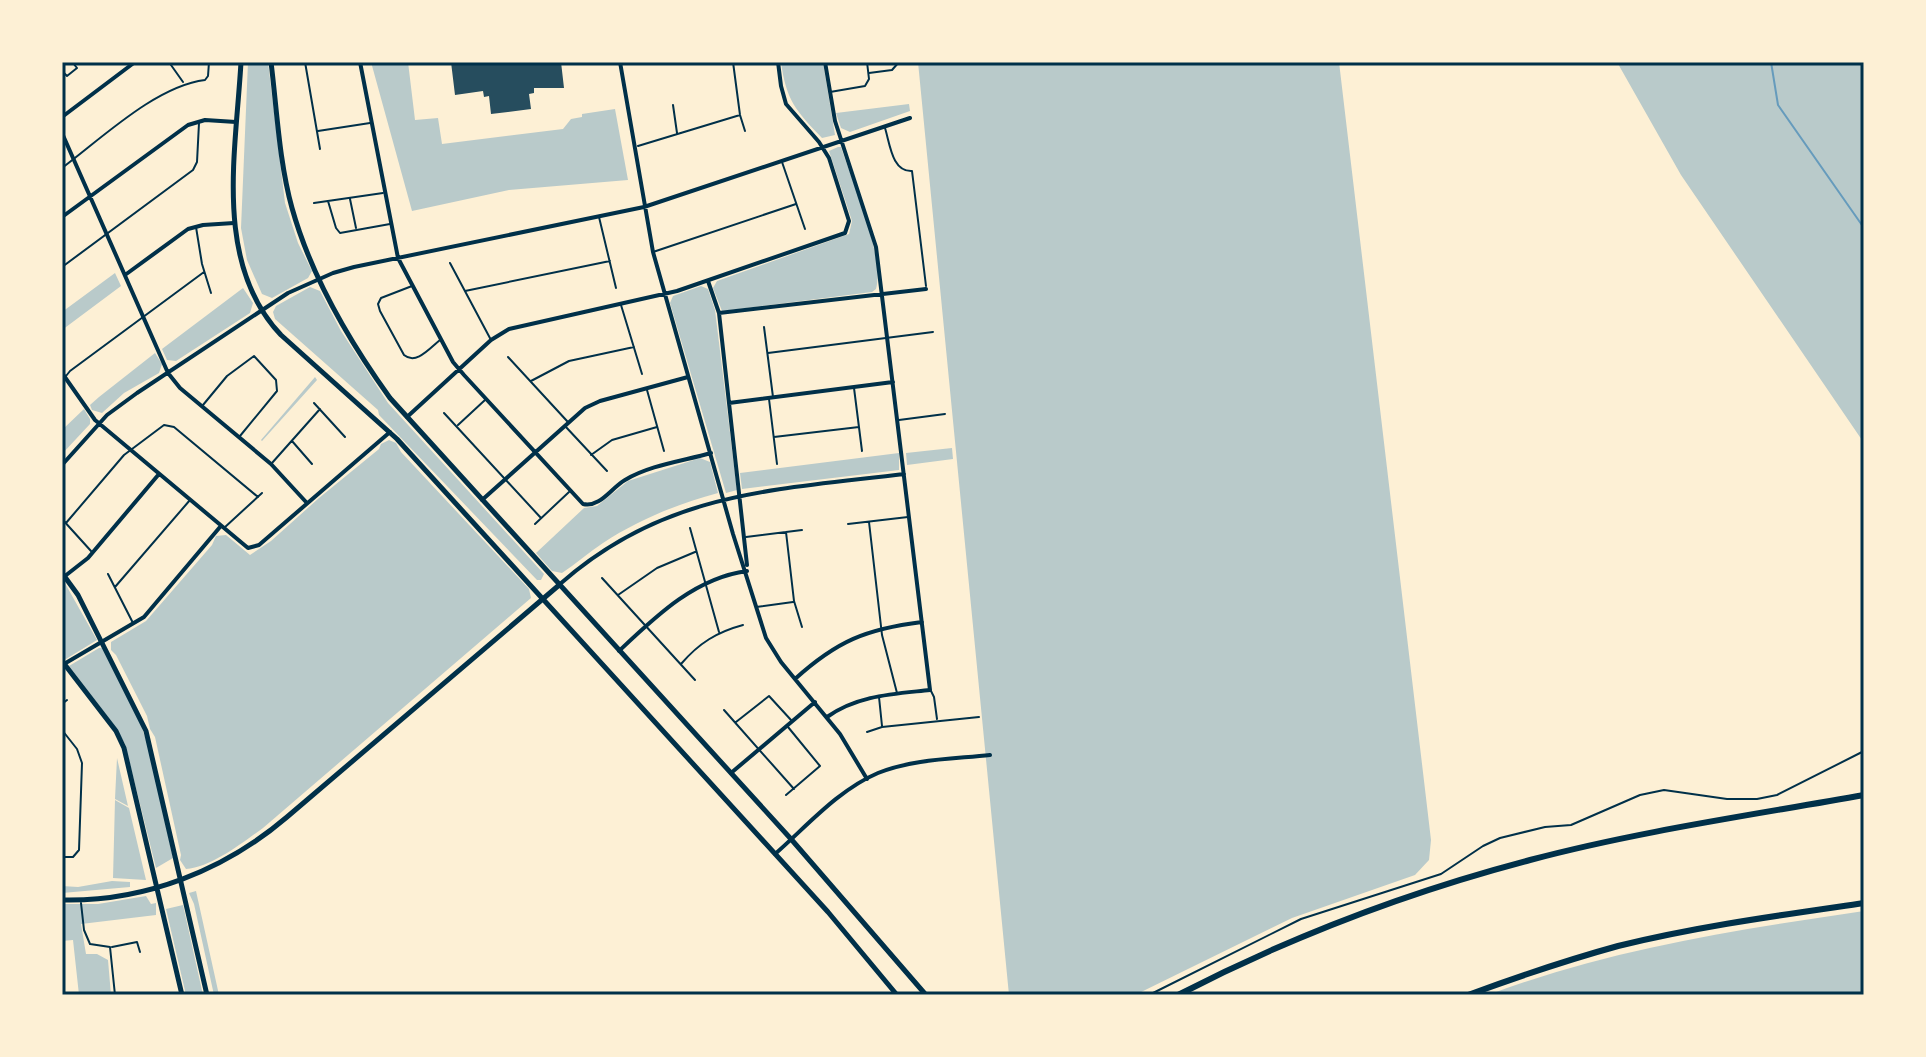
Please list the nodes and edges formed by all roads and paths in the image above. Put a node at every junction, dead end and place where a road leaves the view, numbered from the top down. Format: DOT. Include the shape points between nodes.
graph roads {
  1 [pos="83,62"];
  2 [pos="135,62"];
  3 [pos="209,62"];
  4 [pos="241,62"];
  5 [pos="271,62"];
  6 [pos="305,62"];
  7 [pos="360,62"];
  8 [pos="620,62"];
  9 [pos="733,62"];
  10 [pos="778,62"];
  11 [pos="825,62"];
  12 [pos="867,62"];
  13 [pos="62,64"];
  14 [pos="898,64"];
  15 [pos="171,65"];
  16 [pos="77,66"];
  17 [pos="62,71"];
  18 [pos="868,73"];
  19 [pos="184,83"];
  20 [pos="829,92"];
  21 [pos="673,105"];
  22 [pos="740,115"];
  23 [pos="62,117"];
  24 [pos="910,118"];
  25 [pos="199,121"];
  26 [pos="238,122"];
  27 [pos="370,123"];
  28 [pos="884,127"];
  29 [pos="317,131"];
  30 [pos="745,131"];
  31 [pos="62,133"];
  32 [pos="678,134"];
  33 [pos="841,141"];
  34 [pos="635,147"];
  35 [pos="823,147"];
  36 [pos="320,149"];
  37 [pos="73,159"];
  38 [pos="782,161"];
  39 [pos="62,168"];
  40 [pos="384,192"];
  41 [pos="90,196"];
  42 [pos="349,198"];
  43 [pos="328,201"];
  44 [pos="314,203"];
  45 [pos="796,204"];
  46 [pos="644,207"];
  47 [pos="599,216"];
  48 [pos="62,217"];
  49 [pos="234,223"];
  50 [pos="391,224"];
  51 [pos="196,226"];
  52 [pos="805,229"];
  53 [pos="356,230"];
  54 [pos="106,234"];
  55 [pos="653,252"];
  56 [pos="398,258"];
  57 [pos="610,261"];
  58 [pos="450,263"];
  59 [pos="62,267"];
  60 [pos="204,272"];
  61 [pos="125,275"];
  62 [pos="320,279"];
  63 [pos="708,280"];
  64 [pos="412,286"];
  65 [pos="616,288"];
  66 [pos="926,289"];
  67 [pos="465,291"];
  68 [pos="211,293"];
  69 [pos="882,293"];
  70 [pos="665,294"];
  71 [pos="621,304"];
  72 [pos="262,310"];
  73 [pos="719,313"];
  74 [pos="144,317"];
  75 [pos="764,327"];
  76 [pos="933,332"];
  77 [pos="888,338"];
  78 [pos="441,340"];
  79 [pos="491,340"];
  80 [pos="634,347"];
  81 [pos="768,353"];
  82 [pos="508,357"];
  83 [pos="460,369"];
  84 [pos="168,373"];
  85 [pos="642,374"];
  86 [pos="63,377"];
  87 [pos="688,377"];
  88 [pos="531,381"];
  89 [pos="893,382"];
  90 [pos="854,387"];
  91 [pos="646,388"];
  92 [pos="771,398"];
  93 [pos="486,399"];
  94 [pos="314,403"];
  95 [pos="729,403"];
  96 [pos="202,407"];
  97 [pos="320,409"];
  98 [pos="444,413"];
  99 [pos="945,414"];
  100 [pos="406,419"];
  101 [pos="898,420"];
  102 [pos="99,423"];
  103 [pos="566,424"];
  104 [pos="456,426"];
  105 [pos="657,427"];
  106 [pos="859,427"];
  107 [pos="390,432"];
  108 [pos="239,437"];
  109 [pos="345,437"];
  110 [pos="774,437"];
  111 [pos="292,440"];
  112 [pos="130,449"];
  113 [pos="664,451"];
  114 [pos="862,451"];
  115 [pos="535,452"];
  116 [pos="711,453"];
  117 [pos="591,455"];
  118 [pos="271,464"];
  119 [pos="312,464"];
  120 [pos="777,464"];
  121 [pos="62,465"];
  122 [pos="607,471"];
  123 [pos="159,474"];
  124 [pos="904,474"];
  125 [pos="505,479"];
  126 [pos="570,491"];
  127 [pos="262,493"];
  128 [pos="740,495"];
  129 [pos="258,497"];
  130 [pos="724,498"];
  131 [pos="190,500"];
  132 [pos="481,501"];
  133 [pos="306,502"];
  134 [pos="909,517"];
  135 [pos="541,518"];
  136 [pos="62,519"];
  137 [pos="869,522"];
  138 [pos="66,523"];
  139 [pos="535,524"];
  140 [pos="848,524"];
  141 [pos="222,528"];
  142 [pos="690,528"];
  143 [pos="802,530"];
  144 [pos="786,532"];
  145 [pos="746,537"];
  146 [pos="697,552"];
  147 [pos="93,553"];
  148 [pos="747,571"];
  149 [pos="64,574"];
  150 [pos="108,574"];
  151 [pos="602,578"];
  152 [pos="705,583"];
  153 [pos="558,586"];
  154 [pos="115,587"];
  155 [pos="618,595"];
  156 [pos="542,599"];
  157 [pos="794,601"];
  158 [pos="755,607"];
  159 [pos="922,622"];
  160 [pos="134,624"];
  161 [pos="743,625"];
  162 [pos="646,626"];
  163 [pos="802,627"];
  164 [pos="881,627"];
  165 [pos="719,632"];
  166 [pos="102,642"];
  167 [pos="619,651"];
  168 [pos="63,663"];
  169 [pos="681,664"];
  170 [pos="795,679"];
  171 [pos="695,680"];
  172 [pos="930,690"];
  173 [pos="897,693"];
  174 [pos="879,696"];
  175 [pos="67,700"];
  176 [pos="815,702"];
  177 [pos="62,704"];
  178 [pos="724,710"];
  179 [pos="827,717"];
  180 [pos="979,717"];
  181 [pos="937,722"];
  182 [pos="735,723"];
  183 [pos="790,724"];
  184 [pos="882,727"];
  185 [pos="62,730"];
  186 [pos="867,732"];
  187 [pos="759,749"];
  188 [pos="1864,751"];
  189 [pos="990,755"];
  190 [pos="731,773"];
  191 [pos="867,779"];
  192 [pos="794,789"];
  193 [pos="786,795"];
  194 [pos="1864,795"];
  195 [pos="791,839"];
  196 [pos="775,854"];
  197 [pos="62,857"];
  198 [pos="181,879"];
  199 [pos="157,887"];
  200 [pos="62,900"];
  201 [pos="81,900"];
  202 [pos="1864,903"];
  203 [pos="110,947"];
  204 [pos="140,952"];
  205 [pos="115,995"];
  206 [pos="182,995"];
  207 [pos="207,995"];
  208 [pos="897,995"];
  209 [pos="926,995"];
  210 [pos="1149,995"];
  211 [pos="1178,995"];
  212 [pos="1468,995"];
  1 -- 16 [label="lane"];
  2 -- 23 [label="street"];
  3 -- 19 [label="lane" via="206,79"];
  4 -- 26 [label="street"];
  5 -- 62 [label="street" via="291,204"];
  6 -- 29 [label="lane"];
  7 -- 27 [label="street"];
  8 -- 34 [label="street"];
  9 -- 22 [label="lane"];
  10 -- 35 [label="street" via="786,104"];
  11 -- 20 [label="street"];
  12 -- 18 [label="lane"];
  13 -- 16 [label="lane"];
  14 -- 18 [label="lane" via="892,70"];
  15 -- 19 [label="lane"];
  16 -- 17 [label="lane" via="69,75"];
  18 -- 20 [label="lane" via="862,87"];
  19 -- 37 [label="lane"];
  20 -- 33 [label="street"];
  21 -- 32 [label="lane"];
  22 -- 30 [label="lane"];
  22 -- 32 [label="lane"];
  24 -- 28 [label="street"];
  25 -- 26 [label="street"];
  25 -- 41 [label="street" via="183,127"];
  25 -- 54 [label="lane" via="193,170"];
  26 -- 49 [label="street"];
  27 -- 29 [label="lane"];
  27 -- 40 [label="street"];
  28 -- 33 [label="street"];
  28 -- 66 [label="lane" via="897,166 912,171"];
  29 -- 36 [label="lane"];
  31 -- 37 [label="street"];
  32 -- 34 [label="lane"];
  33 -- 35 [label="street"];
  33 -- 69 [label="street" via="875,241"];
  34 -- 46 [label="street"];
  35 -- 38 [label="street"];
  35 -- 63 [label="street" via="849,229"];
  37 -- 39 [label="lane"];
  37 -- 41 [label="street"];
  38 -- 45 [label="lane"];
  38 -- 46 [label="street"];
  40 -- 42 [label="lane"];
  40 -- 50 [label="street"];
  41 -- 48 [label="street"];
  41 -- 54 [label="street"];
  42 -- 43 [label="lane"];
  42 -- 53 [label="lane"];
  43 -- 44 [label="lane"];
  43 -- 53 [label="lane" via="338,232"];
  45 -- 52 [label="lane"];
  45 -- 55 [label="lane"];
  46 -- 47 [label="street"];
  46 -- 55 [label="street"];
  47 -- 56 [label="street"];
  47 -- 57 [label="lane"];
  49 -- 51 [label="street"];
  49 -- 72 [label="street" via="242,266"];
  50 -- 53 [label="lane"];
  50 -- 56 [label="street"];
  51 -- 60 [label="lane"];
  51 -- 61 [label="street"];
  54 -- 59 [label="lane"];
  54 -- 61 [label="street"];
  55 -- 70 [label="street"];
  56 -- 62 [label="street"];
  56 -- 64 [label="street"];
  57 -- 65 [label="lane"];
  57 -- 67 [label="lane"];
  58 -- 67 [label="lane"];
  60 -- 68 [label="lane"];
  60 -- 74 [label="lane"];
  61 -- 74 [label="street"];
  62 -- 72 [label="street"];
  62 -- 100 [label="street" via="348,335"];
  63 -- 70 [label="street"];
  63 -- 73 [label="street"];
  64 -- 78 [label="street"];
  64 -- 78 [label="lane" via="381,298 380,311 405,357 415,359"];
  66 -- 69 [label="street"];
  67 -- 79 [label="lane"];
  69 -- 73 [label="street"];
  69 -- 77 [label="street"];
  70 -- 71 [label="street"];
  70 -- 87 [label="street"];
  71 -- 79 [label="street" via="521,325"];
  71 -- 80 [label="lane"];
  72 -- 84 [label="street"];
  72 -- 107 [label="street" via="281,335"];
  73 -- 95 [label="street"];
  74 -- 84 [label="street"];
  74 -- 86 [label="lane"];
  75 -- 81 [label="lane"];
  76 -- 77 [label="lane"];
  77 -- 81 [label="lane"];
  77 -- 89 [label="street"];
  78 -- 83 [label="street"];
  79 -- 83 [label="street"];
  80 -- 85 [label="lane"];
  80 -- 88 [label="lane" via="569,361"];
  81 -- 92 [label="lane"];
  82 -- 88 [label="lane"];
  83 -- 93 [label="street"];
  83 -- 100 [label="street"];
  84 -- 96 [label="street"];
  84 -- 102 [label="street"];
  86 -- 102 [label="street"];
  87 -- 91 [label="street"];
  87 -- 116 [label="street"];
  88 -- 103 [label="lane"];
  89 -- 90 [label="street"];
  89 -- 101 [label="street"];
  90 -- 92 [label="street"];
  90 -- 106 [label="lane"];
  91 -- 103 [label="street" via="592,404"];
  91 -- 105 [label="lane"];
  92 -- 95 [label="street"];
  92 -- 110 [label="lane"];
  93 -- 104 [label="lane"];
  93 -- 115 [label="street"];
  94 -- 97 [label="lane"];
  95 -- 128 [label="street"];
  96 -- 108 [label="street"];
  96 -- 108 [label="lane" via="227,376 254,356 276,380 277,391"];
  97 -- 109 [label="lane"];
  97 -- 111 [label="lane"];
  98 -- 104 [label="lane"];
  99 -- 101 [label="lane"];
  100 -- 132 [label="street"];
  101 -- 124 [label="street"];
  102 -- 112 [label="street"];
  102 -- 121 [label="street"];
  103 -- 115 [label="street"];
  103 -- 117 [label="lane"];
  104 -- 125 [label="lane"];
  105 -- 113 [label="lane"];
  105 -- 117 [label="lane" via="612,440"];
  106 -- 110 [label="lane"];
  106 -- 114 [label="lane"];
  107 -- 133 [label="street"];
  107 -- 156 [label="street"];
  108 -- 118 [label="street"];
  110 -- 120 [label="lane"];
  111 -- 118 [label="lane"];
  111 -- 119 [label="lane"];
  112 -- 123 [label="street"];
  112 -- 129 [label="lane" via="162,426 172,425"];
  112 -- 138 [label="lane"];
  115 -- 125 [label="street"];
  115 -- 126 [label="street"];
  116 -- 126 [label="street" via="632,476 592,505 581,503"];
  116 -- 130 [label="street"];
  117 -- 122 [label="lane"];
  118 -- 133 [label="street"];
  123 -- 131 [label="street"];
  123 -- 147 [label="street"];
  124 -- 128 [label="street"];
  124 -- 134 [label="street"];
  125 -- 132 [label="street"];
  125 -- 135 [label="lane"];
  126 -- 135 [label="lane"];
  127 -- 129 [label="lane"];
  128 -- 130 [label="street"];
  128 -- 145 [label="street"];
  129 -- 141 [label="lane"];
  130 -- 148 [label="street"];
  130 -- 153 [label="street" via="626,537"];
  131 -- 141 [label="street"];
  131 -- 154 [label="lane"];
  132 -- 153 [label="street"];
  133 -- 141 [label="street" via="251,548"];
  134 -- 137 [label="lane"];
  134 -- 159 [label="street"];
  135 -- 139 [label="lane"];
  136 -- 138 [label="lane"];
  137 -- 140 [label="lane"];
  137 -- 164 [label="lane"];
  138 -- 147 [label="lane"];
  141 -- 160 [label="street"];
  142 -- 146 [label="lane"];
  143 -- 144 [label="lane"];
  144 -- 145 [label="lane"];
  144 -- 157 [label="lane"];
  145 -- 148 [label="street"];
  146 -- 152 [label="lane"];
  146 -- 155 [label="lane" via="657,568"];
  147 -- 149 [label="street"];
  148 -- 152 [label="street"];
  148 -- 158 [label="street"];
  149 -- 166 [label="street"];
  150 -- 154 [label="lane"];
  151 -- 155 [label="lane"];
  152 -- 162 [label="street"];
  152 -- 165 [label="lane"];
  153 -- 156 [label="street"];
  153 -- 167 [label="street"];
  154 -- 160 [label="lane"];
  155 -- 162 [label="lane"];
  156 -- 196 [label="street"];
  156 -- 198 [label="street" via="276,827 225,860"];
  157 -- 158 [label="lane"];
  157 -- 163 [label="lane"];
  158 -- 170 [label="street" via="770,645"];
  159 -- 164 [label="street"];
  159 -- 172 [label="street"];
  160 -- 166 [label="street"];
  161 -- 165 [label="lane"];
  162 -- 167 [label="street"];
  162 -- 169 [label="lane"];
  164 -- 170 [label="street" via="840,643"];
  164 -- 173 [label="lane"];
  165 -- 169 [label="lane"];
  166 -- 168 [label="street"];
  166 -- 198 [label="street" via="146,731"];
  167 -- 190 [label="street"];
  168 -- 199 [label="street" via="122,742"];
  169 -- 171 [label="lane"];
  170 -- 176 [label="street"];
  172 -- 173 [label="street"];
  172 -- 181 [label="lane"];
  173 -- 174 [label="street"];
  174 -- 179 [label="street"];
  174 -- 184 [label="lane"];
  175 -- 177 [label="lane"];
  176 -- 179 [label="street"];
  176 -- 183 [label="street"];
  178 -- 182 [label="lane"];
  179 -- 191 [label="street"];
  180 -- 181 [label="lane"];
  181 -- 184 [label="lane"];
  182 -- 183 [label="lane" via="769,696"];
  182 -- 187 [label="lane"];
  183 -- 187 [label="street"];
  183 -- 192 [label="lane" via="820,766"];
  184 -- 186 [label="lane"];
  185 -- 197 [label="lane" via="79,754 82,769 79,850 73,857"];
  187 -- 190 [label="street"];
  187 -- 192 [label="lane"];
  188 -- 210 [label="path" via="1777,795 1727,799 1664,790 1571,825 1500,838 1441,874 1301,919"];
  189 -- 191 [label="street" via="909,764"];
  190 -- 195 [label="street"];
  191 -- 195 [label="street"];
  192 -- 193 [label="lane"];
  194 -- 211 [label="highway" via="1603,843 1473,875 1355,915"];
  195 -- 196 [label="street"];
  195 -- 209 [label="street"];
  196 -- 208 [label="street"];
  198 -- 199 [label="street"];
  198 -- 207 [label="street"];
  199 -- 201 [label="street"];
  199 -- 206 [label="street"];
  200 -- 201 [label="street"];
  201 -- 203 [label="lane" via="90,944"];
  202 -- 212 [label="highway" via="1618,946"];
  203 -- 204 [label="lane" via="137,942"];
  203 -- 205 [label="lane"];
}
